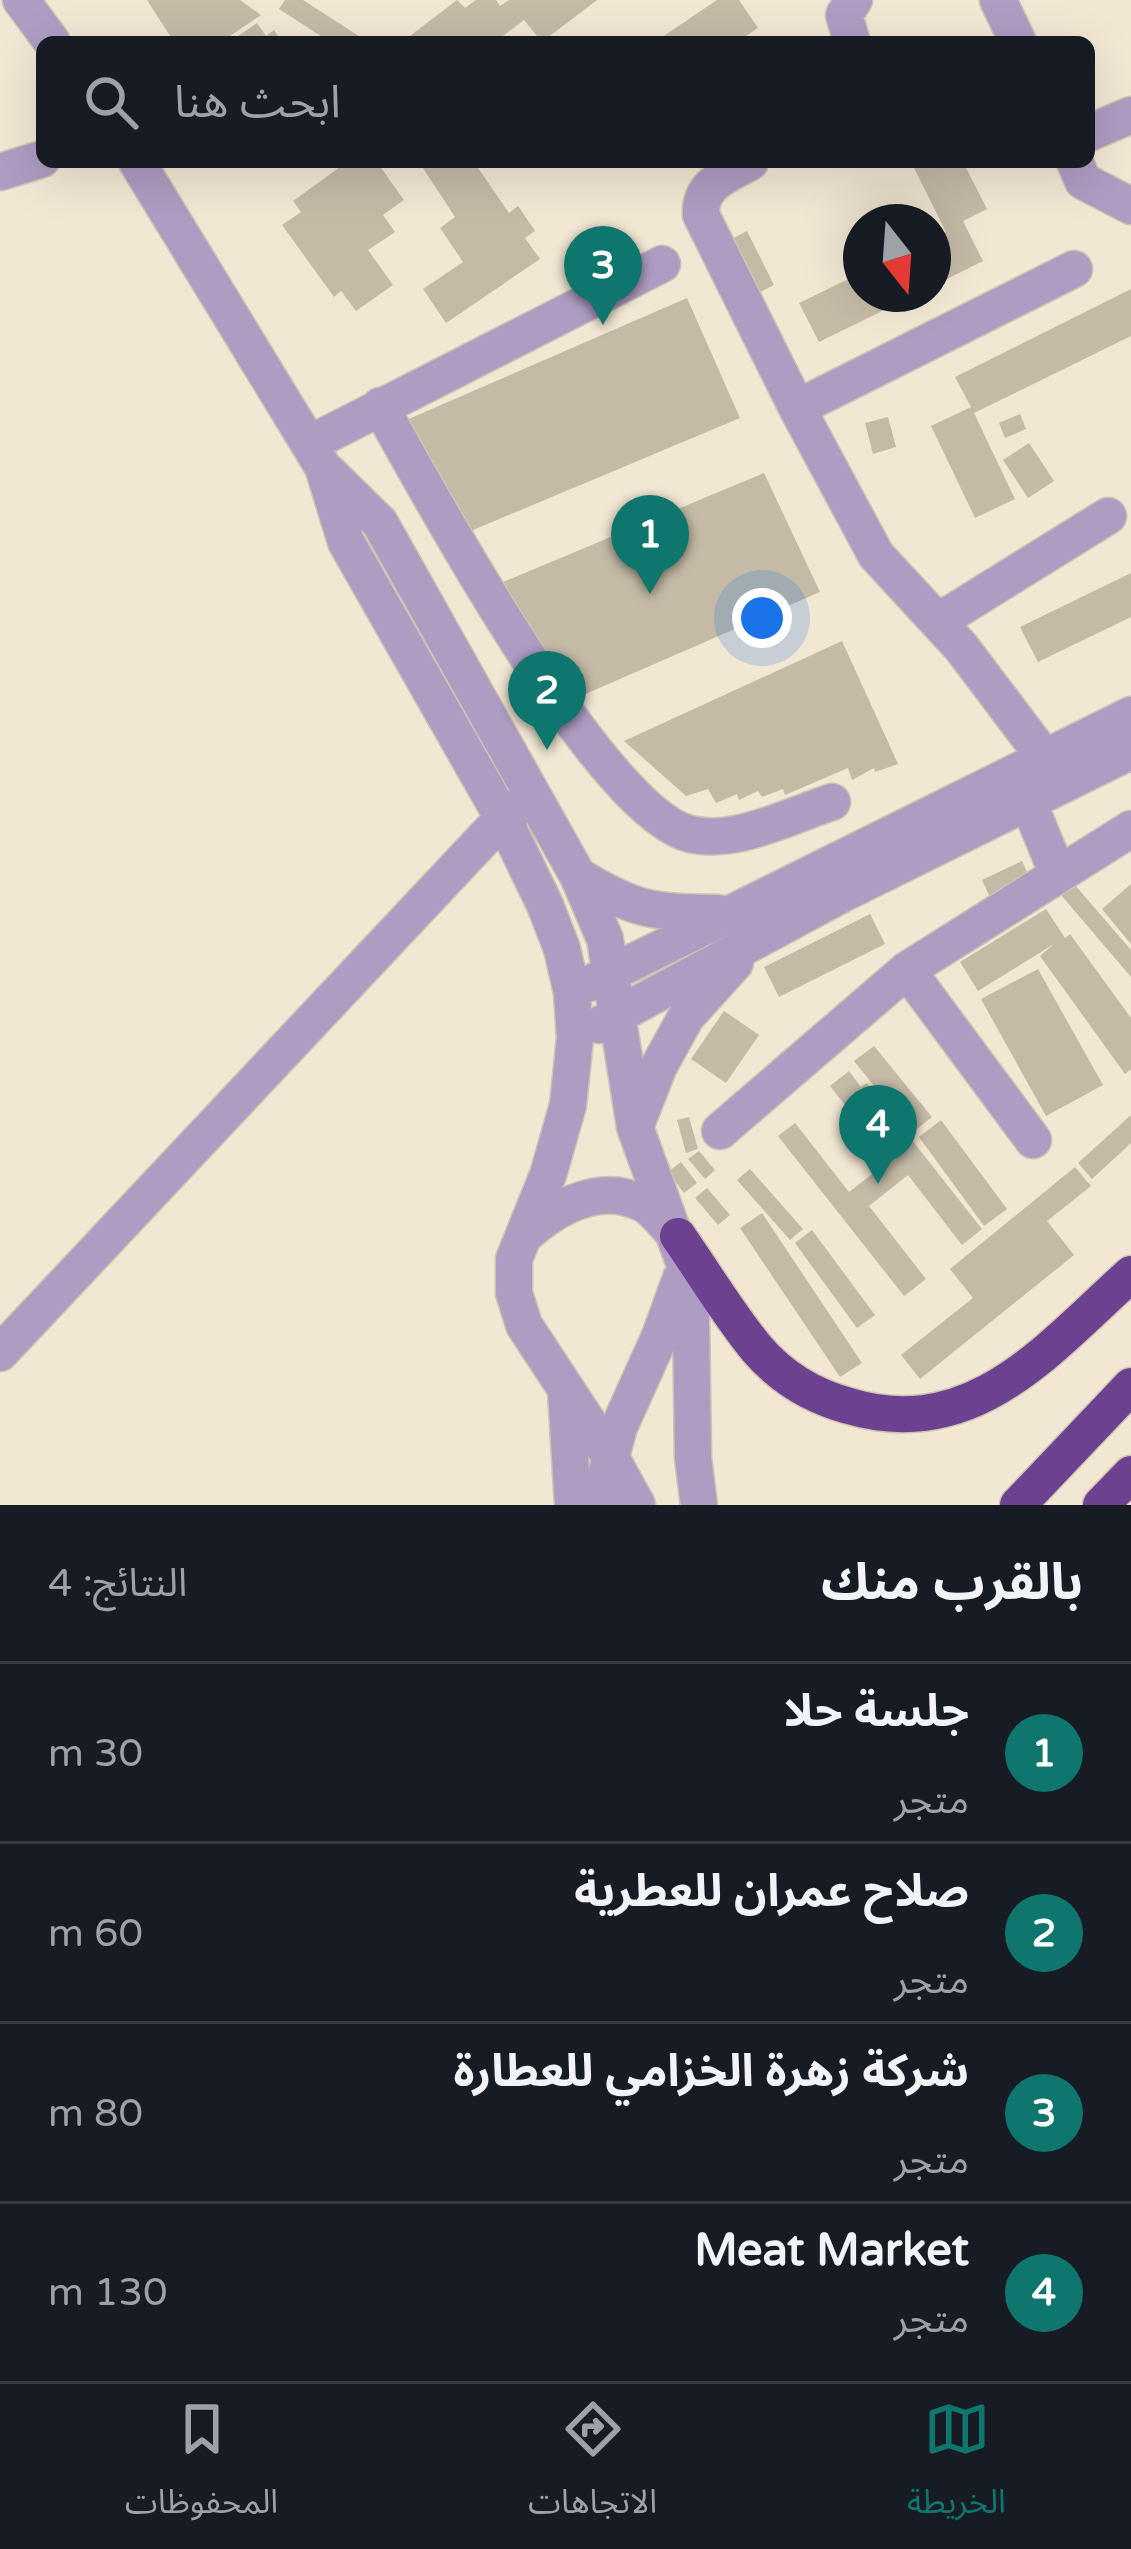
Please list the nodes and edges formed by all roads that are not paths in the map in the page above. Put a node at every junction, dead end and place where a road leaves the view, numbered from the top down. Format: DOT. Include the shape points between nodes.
graph roads {
  1 [pos="21,0"];
  2 [pos="998,0"];
  3 [pos="48,36"];
  4 [pos="1015,36"];
  5 [pos="1131,115"];
  6 [pos="1095,130"];
  7 [pos="36,161"];
  8 [pos="141,168"];
  9 [pos="740,168"];
  10 [pos="1078,168"];
  11 [pos="0,172"];
  12 [pos="1131,206"];
  13 [pos="662,264"];
  14 [pos="1074,269"];
  15 [pos="380,406"];
  16 [pos="797,408"];
  17 [pos="316,455"];
  18 [pos="1108,516"];
  19 [pos="939,621"];
  20 [pos="1131,715"];
  21 [pos="1131,752"];
  22 [pos="1030,777"];
  23 [pos="532,796"];
  24 [pos="832,802"];
  25 [pos="502,818"];
  26 [pos="1131,829"];
  27 [pos="1058,875"];
  28 [pos="578,876"];
  29 [pos="727,913"];
  30 [pos="749,947"];
  31 [pos="907,970"];
  32 [pos="613,971"];
  33 [pos="572,993"];
  34 [pos="619,1014"];
  35 [pos="575,1038"];
  36 [pos="634,1127"];
  37 [pos="720,1131"];
  38 [pos="1033,1139"];
  39 [pos="527,1232"];
  40 [pos="681,1251"];
  41 [pos="1131,1274"];
  42 [pos="0,1353"];
  43 [pos="1131,1386"];
  44 [pos="566,1388"];
  45 [pos="610,1456"];
  46 [pos="1131,1474"];
  47 [pos="572,1505"];
  48 [pos="598,1505"];
  49 [pos="637,1505"];
  50 [pos="699,1505"];
  51 [pos="1018,1505"];
  52 [pos="1101,1505"];
  1 -- 3 [label="street"];
  2 -- 4 [label="street"];
  5 -- 6 [label="street"];
  7 -- 11 [label="street"];
  8 -- 17 [label="street"];
  9 -- 16 [label="street" via="710,186 701,214"];
  10 -- 12 [label="street" via="1083,181"];
  13 -- 15 [label="street"];
  14 -- 16 [label="street"];
  15 -- 17 [label="street"];
  15 -- 24 [label="street" via="468,566 640,804 686,833 723,837"];
  16 -- 19 [label="street" via="876,554"];
  17 -- 23 [label="street" via="380,523"];
  17 -- 25 [label="street" via="346,542"];
  18 -- 19 [label="street"];
  19 -- 22 [label="street"];
  20 -- 22 [label="street"];
  21 -- 22 [label="street"];
  22 -- 27 [label="street"];
  22 -- 29 [label="street"];
  22 -- 30 [label="street"];
  23 -- 25 [label="street"];
  23 -- 28 [label="street"];
  25 -- 33 [label="street" via="545,904"];
  25 -- 42 [label="street"];
  26 -- 27 [label="street"];
  27 -- 31 [label="street"];
  28 -- 29 [label="street" via="626,905"];
  28 -- 32 [label="street"];
  29 -- 32 [label="street"];
  30 -- 34 [label="street"];
  30 -- 36 [label="street" via="686,1017"];
  31 -- 37 [label="street"];
  31 -- 38 [label="street"];
  32 -- 33 [label="street"];
  32 -- 34 [label="street"];
  33 -- 35 [label="street"];
  34 -- 35 [label="street"];
  34 -- 36 [label="street"];
  35 -- 39 [label="street" via="568,1106"];
  36 -- 40 [label="street"];
  39 -- 40 [label="street" via="554,1210 617,1196 644,1204"];
  39 -- 44 [label="street" via="514,1259 514,1293 524,1325"];
  40 -- 41 [label="highway" via="795,1384 874,1414 938,1412 996,1391"];
  40 -- 45 [label="street"];
  40 -- 50 [label="street"];
  43 -- 51 [label="highway"];
  44 -- 45 [label="street"];
  44 -- 47 [label="street"];
  45 -- 48 [label="street"];
  45 -- 49 [label="street"];
  46 -- 52 [label="highway"];
}
